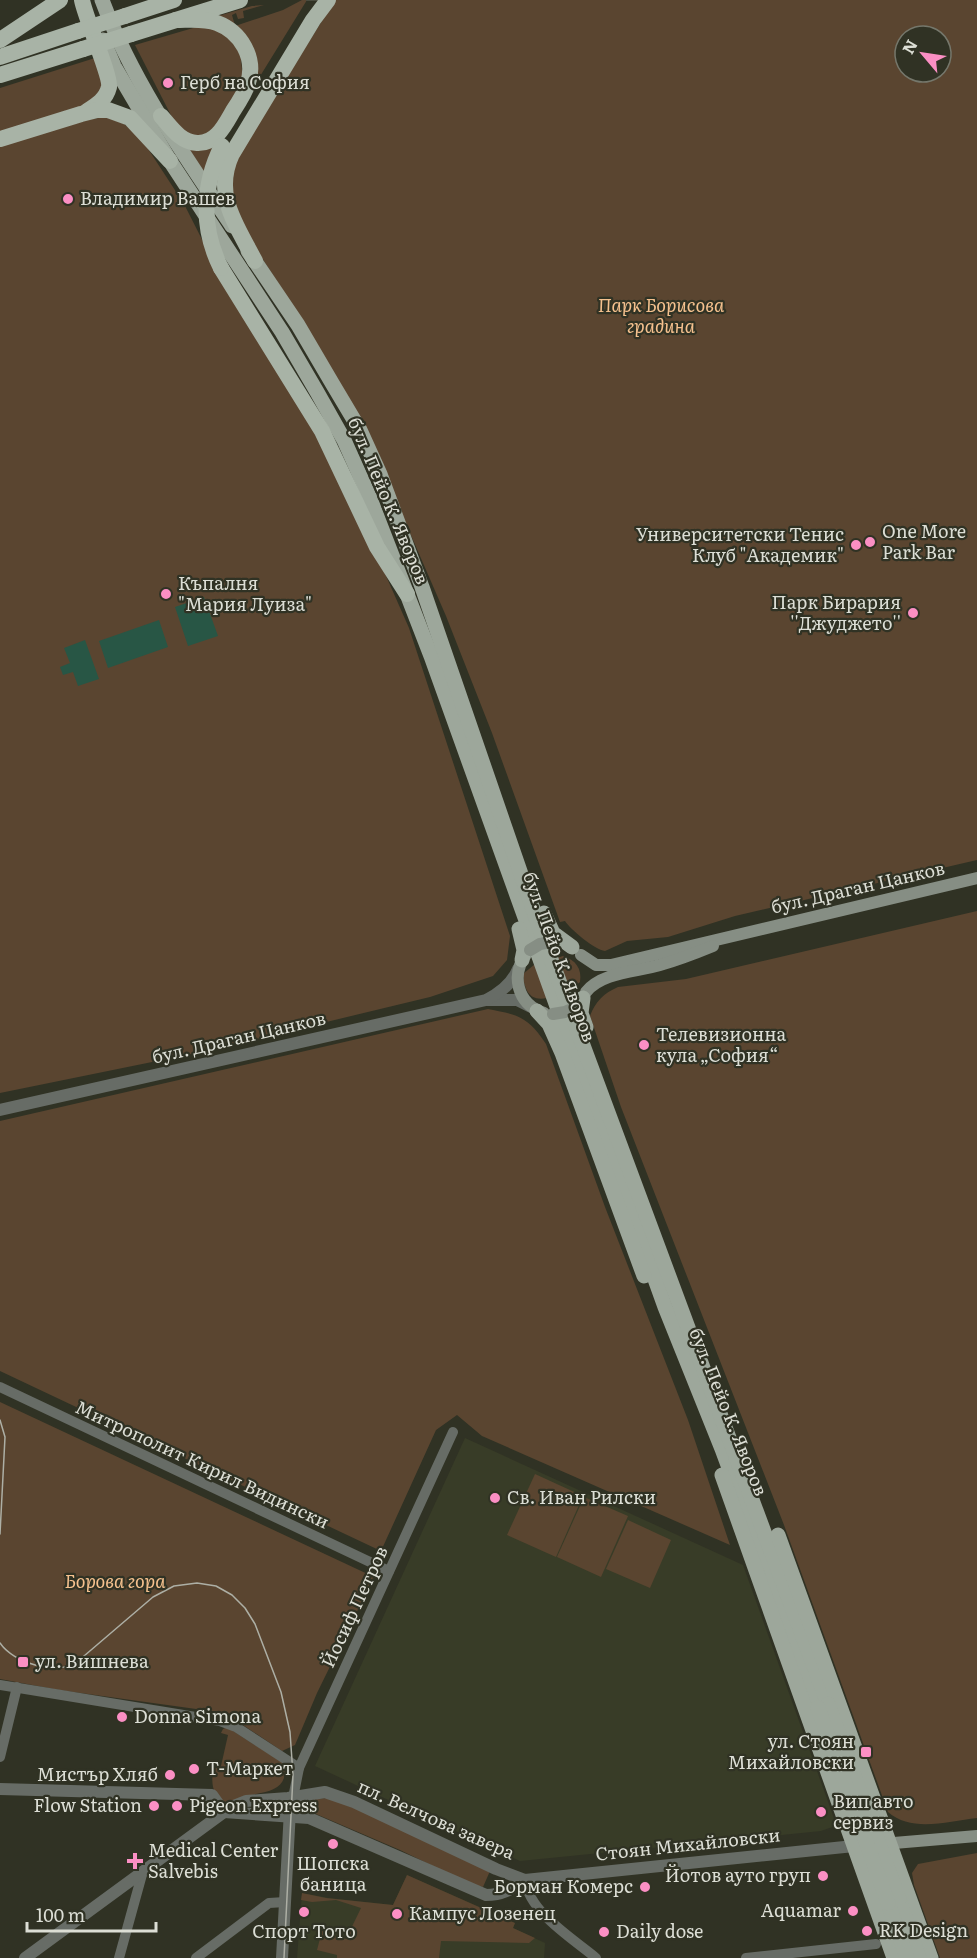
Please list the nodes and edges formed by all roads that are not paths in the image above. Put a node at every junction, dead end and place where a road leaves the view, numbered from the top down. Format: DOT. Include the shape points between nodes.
graph roads {
  1 [pos="60,0"];
  2 [pos="174,0"];
  3 [pos="240,0"];
  4 [pos="314,0"];
  5 [pos="328,0"];
  6 [pos="91,2"];
  7 [pos="131,9"];
  8 [pos="176,20"];
  9 [pos="0,40"];
  10 [pos="0,57"];
  11 [pos="18,69"];
  12 [pos="0,75"];
  13 [pos="0,80"];
  14 [pos="81,114"];
  15 [pos="161,116"];
  16 [pos="0,139"];
  17 [pos="170,161"];
  18 [pos="255,261"];
  19 [pos="407,594"];
  20 [pos="438,654"];
  21 [pos="977,878"];
  22 [pos="747,933"];
  23 [pos="576,951"];
  24 [pos="523,960"];
  25 [pos="581,999"];
  26 [pos="486,1000"];
  27 [pos="534,1009"];
  28 [pos="0,1110"];
  29 [pos="709,1358"];
  30 [pos="683,1367"];
  31 [pos="0,1387"];
  32 [pos="453,1432"];
  33 [pos="728,1447"];
  34 [pos="389,1571"];
  35 [pos="792,1572"];
  36 [pos="759,1582"];
  37 [pos="0,1685"];
  38 [pos="18,1688"];
  39 [pos="0,1757"];
  40 [pos="299,1768"];
  41 [pos="0,1789"];
  42 [pos="293,1798"];
  43 [pos="224,1812"];
  44 [pos="289,1815"];
  45 [pos="977,1836"];
  46 [pos="891,1844"];
  47 [pos="854,1846"];
  48 [pos="143,1871"];
  49 [pos="525,1880"];
  50 [pos="893,1901"];
  51 [pos="285,1902"];
  52 [pos="876,1944"];
  53 [pos="803,1955"];
  54 [pos="25,1958"];
  55 [pos="119,1958"];
  56 [pos="196,1958"];
  57 [pos="282,1958"];
  58 [pos="596,1958"];
  59 [pos="746,1958"];
  60 [pos="894,1958"];
  61 [pos="907,1958"];
  62 [pos="919,1958"];
  63 [pos="931,1958"];
  1 -- 9 [label="highway"];
  2 -- 7 [label="highway"];
  3 -- 8 [label="highway"];
  4 -- 19 [label="highway, bridge" via="222,146 210,172 206,211 210,242 221,268 322,430 377,547"];
  5 -- 18 [label="highway" via="232,154 225,173 228,207"];
  6 -- 7 [label="main road, бул. Пейо К. Яворов"];
  6 -- 14 [label="highway" via="109,82 105,97"];
  6 -- 17 [label="main road, бул. Пейо К. Яворов" via="114,66"];
  7 -- 10 [label="highway, bridge"];
  7 -- 15 [label="main road, бул. Пейо К. Яворов" via="133,68"];
  8 -- 11 [label="highway, bridge"];
  8 -- 15 [label="highway" via="208,20 231,31 247,51 249,80 222,130 210,140 185,140"];
  11 -- 12 [label="highway"];
  11 -- 13 [label="highway"];
  14 -- 16 [label="highway"];
  14 -- 17 [label="highway" via="108,110 130,118"];
  15 -- 18 [label="main road, бул. Пейо К. Яворов"];
  17 -- 19 [label="main road, бул. Пейо К. Яворов" via="282,332 333,421 369,496"];
  18 -- 20 [label="main road, бул. Пейо К. Яворов" via="360,430 380,474"];
  19 -- 20 [label="main road, бул. Пейо К. Яворов"];
  20 -- 23 [label="main road" via="458,673 486,742 548,924 553,933"];
  20 -- 24 [label="main road" via="434,683 524,943"];
  20 -- 33 [label="main road, бул. Пейо К. Яворов" via="665,1307"];
  21 -- 22 [label="main road, бул. Драган Цанков"];
  22 -- 23 [label="main road, бул. Драган Цанков" via="611,965 596,965"];
  22 -- 25 [label="main road, бул. Драган Цанков" via="690,956 604,979 590,987"];
  23 -- 24 [label="main road, bridge" via="551,942 538,945"];
  23 -- 25 [label="main road" via="588,972"];
  24 -- 26 [label="street, бул. Драган Цанков" via="514,979"];
  24 -- 27 [label="main road" via="517,980 519,989"];
  25 -- 27 [label="main road, bridge" via="565,1012 553,1014"];
  25 -- 29 [label="main road" via="581,1014"];
  26 -- 27 [label="street, бул. Драган Цанков" via="517,1000"];
  26 -- 28 [label="street, бул. Драган Цанков"];
  27 -- 30 [label="main road" via="549,1024 559,1045 631,1246"];
  29 -- 33 [label="main road"];
  29 -- 35 [label="main road"];
  30 -- 33 [label="main road"];
  30 -- 36 [label="main road"];
  31 -- 34 [label="street, Митрополит Кирил Видински"];
  32 -- 34 [label="street, Йосиф Петров"];
  33 -- 35 [label="main road"];
  33 -- 36 [label="main road"];
  33 -- 50 [label="main road, бул. Пейо К. Яворов, bridge"];
  34 -- 40 [label="street, Йосиф Петров"];
  35 -- 46 [label="main road"];
  36 -- 47 [label="main road"];
  37 -- 38 [label="street"];
  38 -- 39 [label="street"];
  38 -- 40 [label="street" via="220,1721 236,1727"];
  40 -- 42 [label="street, Йосиф Петров"];
  41 -- 43 [label="street" via="212,1795"];
  42 -- 43 [label="street, пл. Велчова завера" via="246,1801"];
  42 -- 44 [label="street"];
  42 -- 49 [label="street, пл. Велчова завера" via="325,1792 354,1802"];
  43 -- 44 [label="street, пл. Велчова завера"];
  43 -- 48 [label="street, пл. Велчова завера"];
  44 -- 49 [label="street, пл. Велчова завера" via="332,1827 486,1895 498,1895"];
  44 -- 51 [label="street"];
  45 -- 46 [label="main road"];
  46 -- 47 [label="main road"];
  46 -- 63 [label="main road"];
  47 -- 49 [label="street, Стоян Михайловски"];
  47 -- 60 [label="main road"];
  48 -- 54 [label="street, пл. Велчова завера"];
  48 -- 55 [label="street"];
  49 -- 58 [label="street" via="530,1898 541,1912"];
  50 -- 61 [label="main road, бул. Пейо К. Яворов"];
  50 -- 62 [label="main road, бул. Пейо К. Яворов"];
  51 -- 56 [label="street" via="269,1903"];
  51 -- 57 [label="street"];
  52 -- 53 [label="street"];
  53 -- 59 [label="street"];
}
